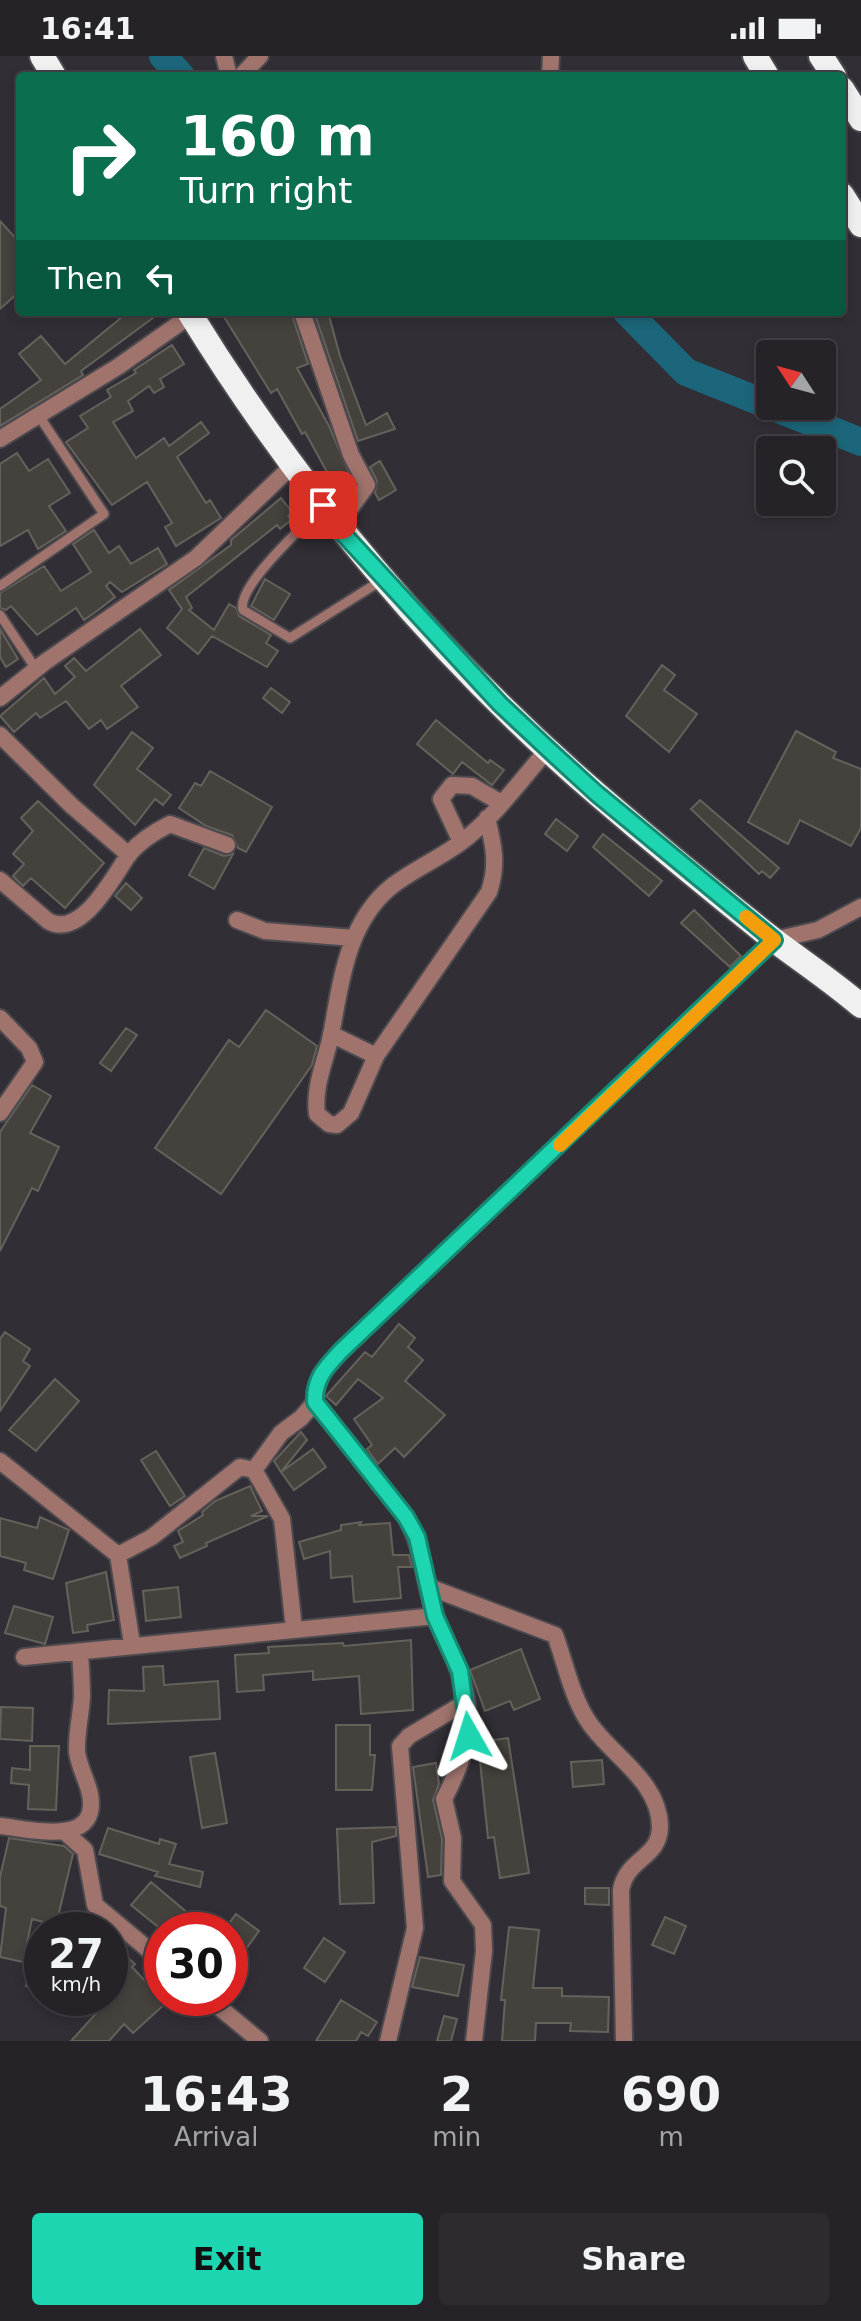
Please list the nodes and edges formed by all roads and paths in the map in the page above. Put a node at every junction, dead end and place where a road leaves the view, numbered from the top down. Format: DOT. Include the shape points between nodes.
graph roads {
  1 [pos="260,56"];
  2 [pos="245,72"];
  3 [pos="846,95"];
  4 [pos="861,119"];
  5 [pos="846,201"];
  6 [pos="861,225"];
  7 [pos="187,316"];
  8 [pos="191,316"];
  9 [pos="303,316"];
  10 [pos="39,416"];
  11 [pos="0,439"];
  12 [pos="294,464"];
  13 [pos="323,505"];
  14 [pos="337,527"];
  15 [pos="385,579"];
  16 [pos="0,586"];
  17 [pos="0,615"];
  18 [pos="36,669"];
  19 [pos="0,698"];
  20 [pos="0,735"];
  21 [pos="548,749"];
  22 [pos="501,803"];
  23 [pos="487,818"];
  24 [pos="461,842"];
  25 [pos="227,845"];
  26 [pos="129,855"];
  27 [pos="0,880"];
  28 [pos="861,907"];
  29 [pos="237,920"];
  30 [pos="354,938"];
  31 [pos="774,940"];
  32 [pos="861,1006"];
  33 [pos="0,1018"];
  34 [pos="331,1034"];
  35 [pos="376,1056"];
  36 [pos="0,1113"];
  37 [pos="315,1402"];
  38 [pos="0,1461"];
  39 [pos="254,1470"];
  40 [pos="118,1555"];
  41 [pos="429,1587"];
  42 [pos="435,1616"];
  43 [pos="294,1629"];
  44 [pos="132,1644"];
  45 [pos="80,1653"];
  46 [pos="24,1657"];
  47 [pos="466,1702"];
  48 [pos="0,1826"];
  49 [pos="66,1833"];
  50 [pos="144,1946"];
  51 [pos="230,2016"];
  52 [pos="260,2041"];
  53 [pos="388,2041"];
  54 [pos="474,2041"];
  55 [pos="624,2041"];
  1 -- 2 [label="street"];
  3 -- 4 [label="highway"];
  5 -- 6 [label="highway"];
  7 -- 10 [label="street"];
  8 -- 12 [label="highway"];
  9 -- 14 [label="street" via="351,455 367,485"];
  10 -- 11 [label="street"];
  10 -- 16 [label="lane" via="104,514"];
  12 -- 13 [label="highway"];
  12 -- 18 [label="street" via="196,558"];
  13 -- 14 [label="highway"];
  13 -- 15 [label="lane" via="257,575 242,599 243,610 290,638"];
  14 -- 15 [label="highway"];
  15 -- 21 [label="highway"];
  17 -- 18 [label="lane"];
  18 -- 19 [label="street"];
  20 -- 26 [label="street"];
  21 -- 22 [label="street"];
  21 -- 31 [label="highway"];
  22 -- 23 [label="street"];
  22 -- 24 [label="street" via="472,786 452,785 441,799"];
  23 -- 24 [label="street"];
  23 -- 35 [label="street" via="496,850 489,892"];
  24 -- 30 [label="street" via="390,887"];
  25 -- 26 [label="street" via="170,824 146,836"];
  26 -- 27 [label="street" via="104,893 68,925 48,921"];
  28 -- 31 [label="street" via="818,930"];
  29 -- 30 [label="street" via="265,931"];
  30 -- 34 [label="street" via="341,975"];
  31 -- 32 [label="highway"];
  31 -- 37 [label="street" via="341,1351 322,1372 314,1388"];
  33 -- 36 [label="street" via="29,1048 35,1062"];
  34 -- 35 [label="street"];
  34 -- 35 [label="street" via="315,1097 317,1114 329,1124 337,1125 351,1113"];
  37 -- 39 [label="street" via="281,1433"];
  37 -- 41 [label="street" via="406,1517 417,1537"];
  38 -- 40 [label="street"];
  39 -- 40 [label="street" via="240,1467 152,1537"];
  39 -- 43 [label="street" via="282,1519"];
  40 -- 44 [label="street"];
  41 -- 42 [label="street"];
  41 -- 55 [label="street" via="555,1635 587,1721 634,1770 657,1807 655,1847 624,1874 621,1890"];
  42 -- 43 [label="street"];
  42 -- 47 [label="street" via="460,1671"];
  43 -- 44 [label="street"];
  44 -- 45 [label="street"];
  45 -- 46 [label="street"];
  45 -- 49 [label="street" via="77,1754 91,1811 80,1828"];
  47 -- 53 [label="street" via="400,1746 415,1928"];
  47 -- 54 [label="street" via="469,1736 463,1764 444,1799 453,1838 452,1881 483,1925"];
  48 -- 49 [label="street"];
  49 -- 50 [label="street" via="85,1850 95,1905"];
  51 -- 52 [label="street"];
}
